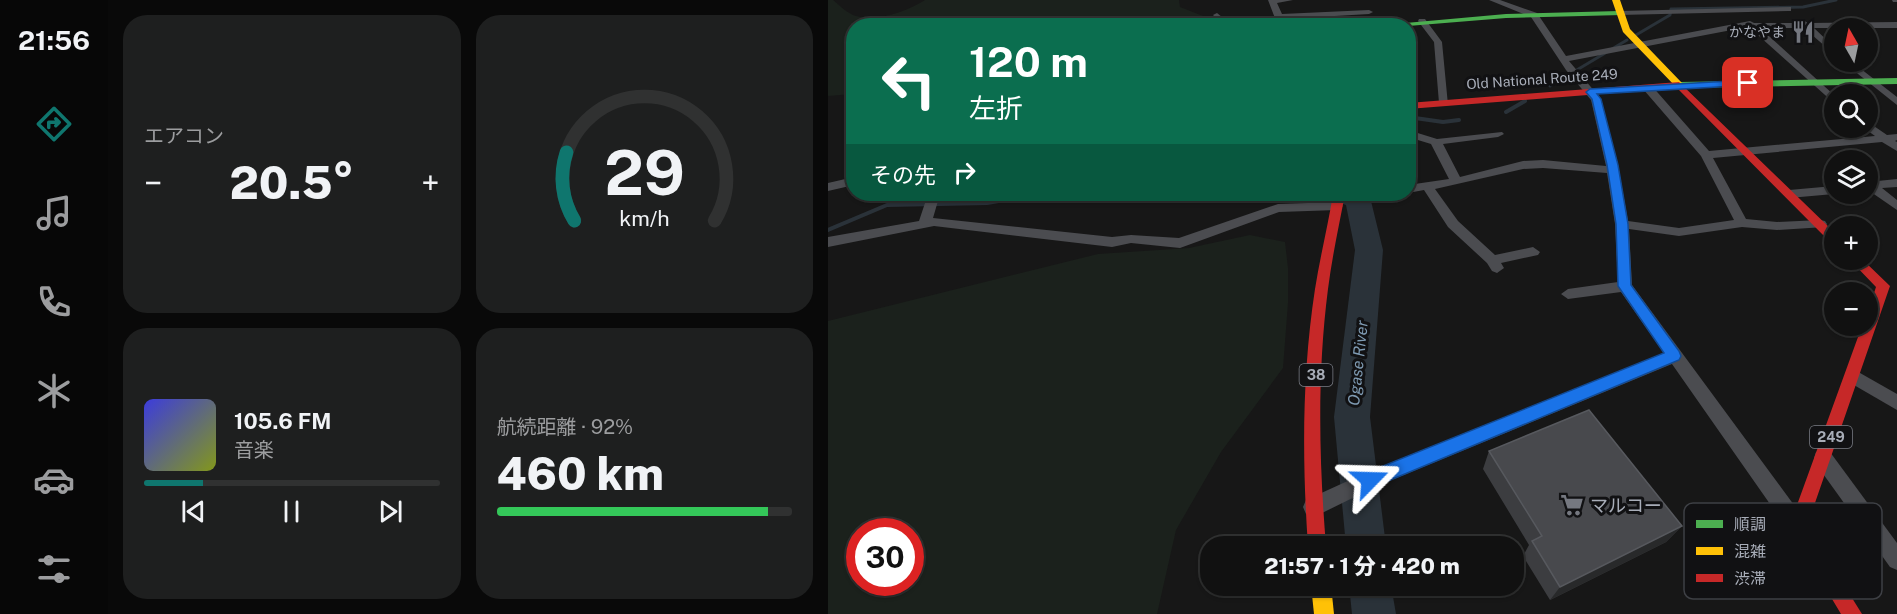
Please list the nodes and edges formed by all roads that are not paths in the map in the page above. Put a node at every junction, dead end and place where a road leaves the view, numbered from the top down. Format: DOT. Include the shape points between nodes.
graph roads {
  1 [pos="1289,0"];
  2 [pos="1362,0"];
  3 [pos="1493,0"];
  4 [pos="1273,1"];
  5 [pos="1787,6"];
  6 [pos="1618,7"];
  7 [pos="1735,7"];
  8 [pos="1369,12"];
  9 [pos="1217,15"];
  10 [pos="1532,15"];
  11 [pos="1220,18"];
  12 [pos="1280,18"];
  13 [pos="1310,18"];
  14 [pos="1372,18"];
  15 [pos="1422,21"];
  16 [pos="1416,22"];
  17 [pos="1805,25"];
  18 [pos="1897,25"];
  19 [pos="1753,26"];
  20 [pos="1824,42"];
  21 [pos="1639,45"];
  22 [pos="1569,67"];
  23 [pos="1859,72"];
  24 [pos="1869,81"];
  25 [pos="1897,81"];
  26 [pos="1815,82"];
  27 [pos="1679,85"];
  28 [pos="1647,87"];
  29 [pos="1824,91"];
  30 [pos="1590,92"];
  31 [pos="1897,102"];
  32 [pos="1444,103"];
  33 [pos="1416,105"];
  34 [pos="1452,128"];
  35 [pos="1498,134"];
  36 [pos="1416,136"];
  37 [pos="1891,138"];
  38 [pos="1459,139"];
  39 [pos="1436,142"];
  40 [pos="1897,148"];
  41 [pos="1746,151"];
  42 [pos="1706,155"];
  43 [pos="1612,170"];
  44 [pos="1456,182"];
  45 [pos="846,183"];
  46 [pos="1897,183"];
  47 [pos="1878,185"];
  48 [pos="828,187"];
  49 [pos="1428,187"];
  50 [pos="1416,188"];
  51 [pos="1824,191"];
  52 [pos="1878,192"];
  53 [pos="1790,194"];
  54 [pos="932,201"];
  55 [pos="1330,201"];
  56 [pos="1338,201"];
  57 [pos="1897,206"];
  58 [pos="925,223"];
  59 [pos="1622,224"];
  60 [pos="1742,224"];
  61 [pos="1820,224"];
  62 [pos="1824,228"];
  63 [pos="828,242"];
  64 [pos="1533,252"];
  65 [pos="1870,270"];
  66 [pos="1890,285"];
  67 [pos="1625,286"];
  68 [pos="1568,294"];
  69 [pos="1673,356"];
  70 [pos="1853,376"];
  71 [pos="1897,403"];
  72 [pos="1823,458"];
  73 [pos="1780,503"];
  74 [pos="1807,503"];
  75 [pos="1856,503"];
  76 [pos="1313,507"];
  77 [pos="1316,536"];
  78 [pos="1882,539"];
  79 [pos="1897,560"];
  80 [pos="1322,596"];
  81 [pos="1843,599"];
  82 [pos="1324,614"];
  83 [pos="1852,614"];
  1 -- 4 [label="street"];
  2 -- 8 [label="street"];
  3 -- 10 [label="street"];
  4 -- 12 [label="street"];
  5 -- 7 [label="street"];
  5 -- 17 [label="street"];
  6 -- 7 [label="street" via="1670,12"];
  6 -- 10 [label="main road"];
  6 -- 21 [label="main road" via="1626,30"];
  7 -- 19 [label="street"];
  8 -- 13 [label="street"];
  8 -- 14 [label="street"];
  9 -- 11 [label="street"];
  10 -- 15 [label="main road"];
  10 -- 22 [label="street"];
  15 -- 16 [label="main road"];
  15 -- 32 [label="street" via="1438,42"];
  17 -- 18 [label="street"];
  17 -- 19 [label="street"];
  17 -- 20 [label="street"];
  19 -- 21 [label="street"];
  19 -- 26 [label="street"];
  21 -- 22 [label="street" via="1603,51"];
  21 -- 27 [label="main road"];
  22 -- 30 [label="street"];
  23 -- 24 [label="street"];
  24 -- 25 [label="main road, Old National Route 249"];
  24 -- 26 [label="main road, Old National Route 249"];
  24 -- 31 [label="street"];
  26 -- 27 [label="main road, Old National Route 249"];
  26 -- 29 [label="street"];
  27 -- 28 [label="main road, Old National Route 249"];
  27 -- 41 [label="main road"];
  28 -- 30 [label="main road, Old National Route 249"];
  28 -- 42 [label="street"];
  30 -- 32 [label="main road, Old National Route 249"];
  30 -- 43 [label="street" via="1596,99"];
  32 -- 33 [label="main road, Old National Route 249"];
  34 -- 38 [label="street"];
  35 -- 38 [label="street"];
  36 -- 39 [label="street"];
  37 -- 40 [label="street"];
  37 -- 41 [label="street"];
  38 -- 39 [label="street"];
  39 -- 44 [label="street"];
  41 -- 42 [label="street"];
  41 -- 53 [label="main road"];
  42 -- 60 [label="street"];
  43 -- 44 [label="street" via="1543,164 1514,166"];
  43 -- 59 [label="street"];
  44 -- 49 [label="street"];
  45 -- 48 [label="street"];
  46 -- 47 [label="street"];
  49 -- 50 [label="street"];
  49 -- 64 [label="street" via="1453,224 1494,264"];
  51 -- 53 [label="street"];
  52 -- 57 [label="street"];
  53 -- 61 [label="main road"];
  54 -- 58 [label="street"];
  55 -- 58 [label="street" via="1278,208 1180,243 1131,239 1112,242"];
  56 -- 76 [label="main road, 38" via="1320,303 1312,429"];
  58 -- 63 [label="street"];
  59 -- 60 [label="street" via="1679,232"];
  59 -- 67 [label="street"];
  60 -- 61 [label="street"];
  61 -- 62 [label="main road"];
  65 -- 66 [label="main road, 249"];
  66 -- 70 [label="main road, 249"];
  67 -- 68 [label="street"];
  67 -- 69 [label="street"];
  69 -- 73 [label="street"];
  69 -- 76 [label="street"];
  70 -- 71 [label="street"];
  70 -- 72 [label="main road, 249"];
  72 -- 74 [label="main road, 249"];
  72 -- 75 [label="street"];
  76 -- 77 [label="main road, 38"];
  78 -- 79 [label="street"];
  80 -- 82 [label="main road"];
  81 -- 83 [label="main road"];
}
